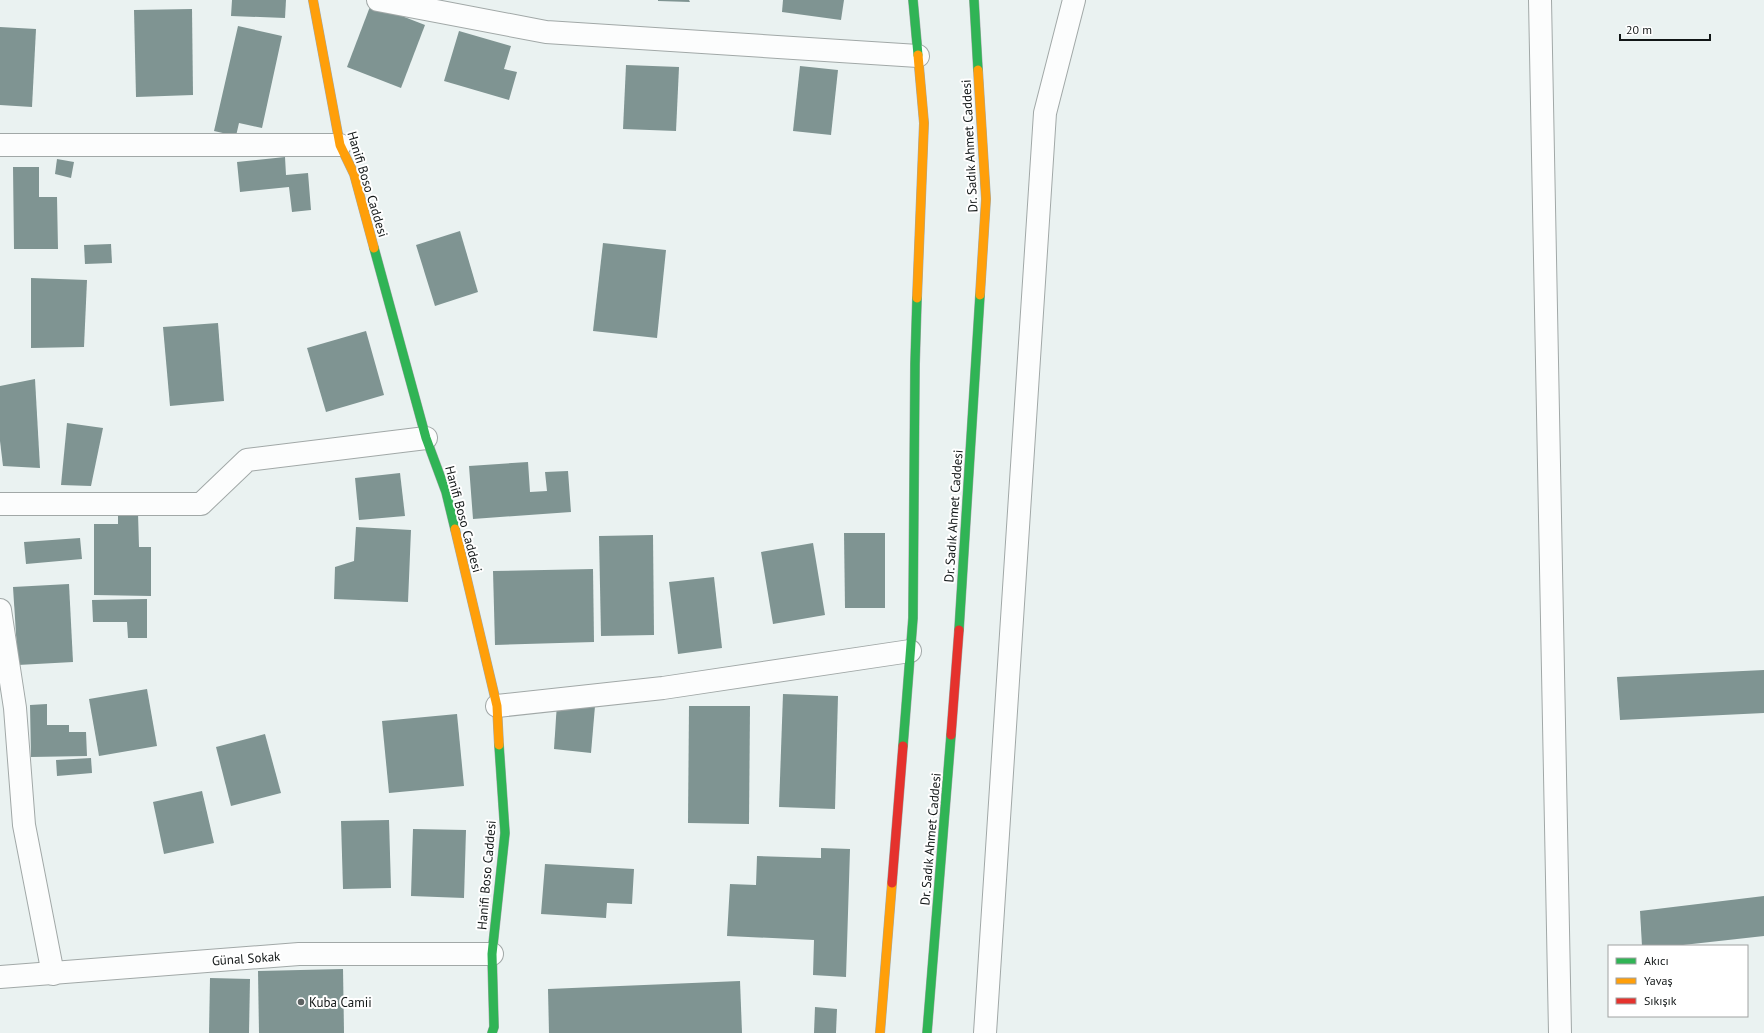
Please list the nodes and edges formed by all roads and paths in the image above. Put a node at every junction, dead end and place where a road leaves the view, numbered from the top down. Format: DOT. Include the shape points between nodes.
graph roads {
  1 [pos="313,0"];
  2 [pos="378,0"];
  3 [pos="914,0"];
  4 [pos="974,0"];
  5 [pos="1074,0"];
  6 [pos="1540,0"];
  7 [pos="918,56"];
  8 [pos="0,145"];
  9 [pos="340,146"];
  10 [pos="426,438"];
  11 [pos="0,504"];
  12 [pos="0,610"];
  13 [pos="910,651"];
  14 [pos="497,706"];
  15 [pos="492,954"];
  16 [pos="53,974"];
  17 [pos="0,977"];
  18 [pos="492,1033"];
  19 [pos="880,1033"];
  20 [pos="927,1033"];
  21 [pos="985,1033"];
  22 [pos="1560,1033"];
  1 -- 9 [label="street, Hanifi Boso Caddesi" via="326,59"];
  2 -- 7 [label="street" via="546,32"];
  3 -- 7 [label="street"];
  4 -- 20 [label="street, Dr. Sadık Ahmet Caddesi" via="986,199 956,678"];
  5 -- 21 [label="street" via="1045,113"];
  6 -- 22 [label="street"];
  7 -- 13 [label="street" via="924,123 915,364 913,618"];
  8 -- 9 [label="street"];
  9 -- 10 [label="street, Hanifi Boso Caddesi" via="354,174"];
  10 -- 11 [label="street" via="247,460 201,504"];
  10 -- 14 [label="street, Hanifi Boso Caddesi" via="446,492"];
  12 -- 16 [label="street" via="15,708 24,825"];
  13 -- 14 [label="street" via="663,688"];
  13 -- 19 [label="street"];
  14 -- 15 [label="street, Hanifi Boso Caddesi" via="505,833"];
  15 -- 16 [label="street, Günal Sokak" via="299,954"];
  15 -- 18 [label="street, Hanifi Boso Caddesi"];
  16 -- 17 [label="street, Günal Sokak"];
}
